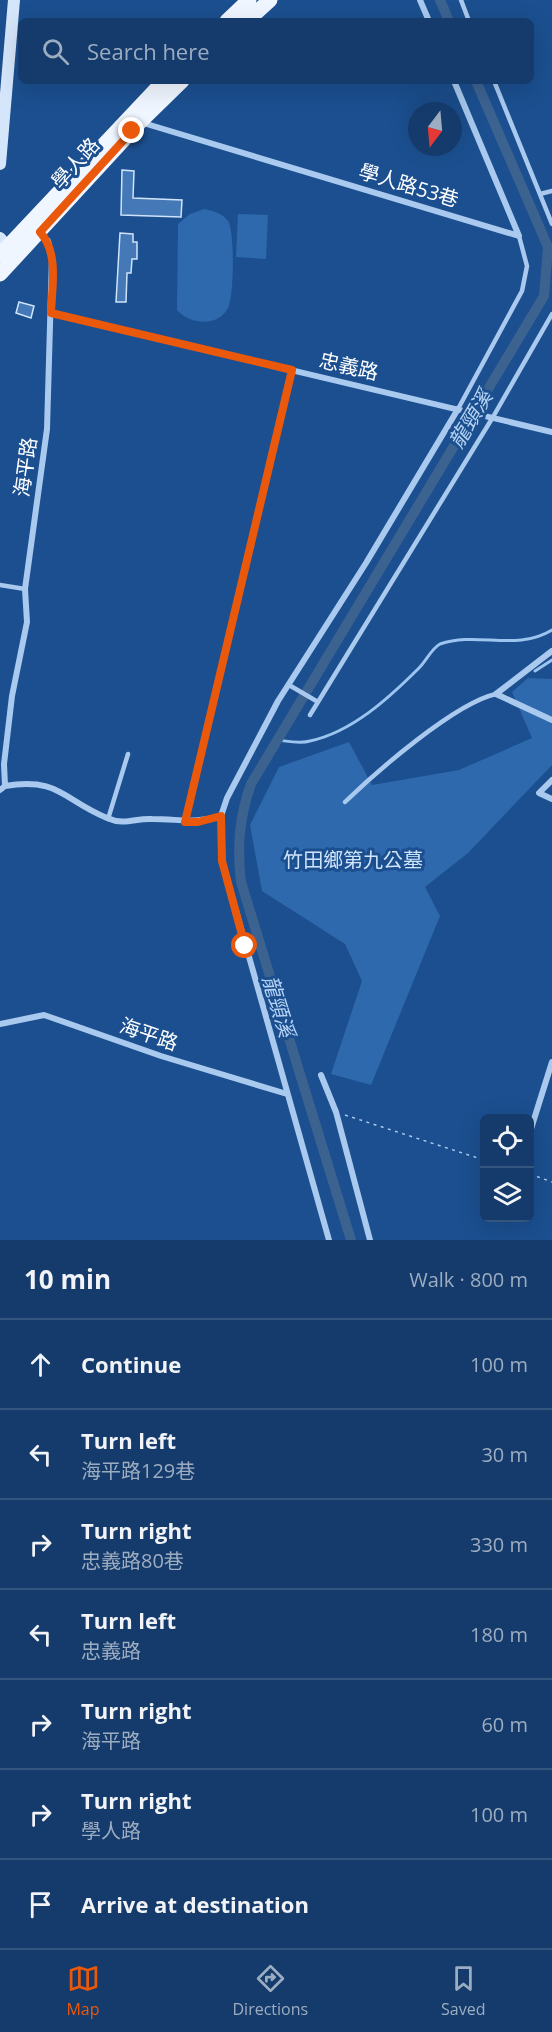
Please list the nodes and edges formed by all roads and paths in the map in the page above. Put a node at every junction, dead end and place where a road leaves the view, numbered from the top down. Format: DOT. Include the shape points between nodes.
graph roads {
  1 [pos="14,0"];
  2 [pos="249,0"];
  3 [pos="270,0"];
  4 [pos="420,0"];
  5 [pos="460,0"];
  6 [pos="230,18"];
  7 [pos="250,18"];
  8 [pos="428,18"];
  9 [pos="468,18"];
  10 [pos="162,84"];
  11 [pos="178,84"];
  12 [pos="455,84"];
  13 [pos="495,84"];
  14 [pos="3,96"];
  15 [pos="135,118"];
  16 [pos="0,164"];
  17 [pos="552,191"];
  18 [pos="540,194"];
  19 [pos="552,224"];
  20 [pos="36,228"];
  21 [pos="519,236"];
  22 [pos="6,249"];
  23 [pos="0,274"];
  24 [pos="51,313"];
  25 [pos="552,314"];
  26 [pos="292,370"];
  27 [pos="461,409"];
  28 [pos="491,417"];
  29 [pos="552,432"];
  30 [pos="0,585"];
  31 [pos="24,589"];
  32 [pos="552,651"];
  33 [pos="289,686"];
  34 [pos="496,694"];
  35 [pos="318,702"];
  36 [pos="310,715"];
  37 [pos="552,720"];
  38 [pos="128,754"];
  39 [pos="552,780"];
  40 [pos="2,788"];
  41 [pos="552,799"];
  42 [pos="345,802"];
  43 [pos="221,816"];
  44 [pos="108,819"];
  45 [pos="185,822"];
  46 [pos="0,1024"];
  47 [pos="552,1062"];
  48 [pos="321,1075"];
  49 [pos="286,1094"];
  50 [pos="336,1112"];
  51 [pos="534,1119"];
  52 [pos="480,1159"];
  53 [pos="534,1175"];
  54 [pos="552,1182"];
  55 [pos="329,1240"];
  56 [pos="370,1240"];
  1 -- 14 [label="main road"];
  2 -- 6 [label="main road"];
  3 -- 7 [label="main road"];
  4 -- 8 [label="street"];
  5 -- 9 [label="lane"];
  10 -- 15 [label="main road, 學人路"];
  11 -- 15 [label="main road, 學人路"];
  12 -- 21 [label="street"];
  13 -- 18 [label="lane"];
  14 -- 16 [label="main road"];
  15 -- 20 [label="main road, 學人路"];
  15 -- 21 [label="street, 學人路53巷"];
  17 -- 18 [label="lane"];
  18 -- 19 [label="lane"];
  20 -- 22 [label="main road, 學人路"];
  20 -- 24 [label="street, 海平路" via="48,241 52,256"];
  21 -- 27 [label="lane" via="527,266 522,291"];
  22 -- 23 [label="main road, 學人路"];
  24 -- 26 [label="street, 忠義路"];
  24 -- 31 [label="street, 海平路" via="46,429"];
  25 -- 28 [label="lane"];
  26 -- 27 [label="street, 忠義路"];
  26 -- 45 [label="street"];
  27 -- 28 [label="street, 忠義路"];
  27 -- 33 [label="street"];
  28 -- 29 [label="street, 忠義路"];
  28 -- 35 [label="lane"];
  30 -- 31 [label="lane"];
  31 -- 40 [label="street, 海平路" via="27,622 12,696"];
  32 -- 34 [label="street"];
  33 -- 35 [label="lane"];
  33 -- 43 [label="street" via="232,788"];
  34 -- 37 [label="street"];
  34 -- 42 [label="lane" via="455,713 372,776"];
  35 -- 36 [label="lane"];
  38 -- 44 [label="lane"];
  39 -- 41 [label="street" via="538,793"];
  40 -- 44 [label="street" via="34,782 47,785"];
  43 -- 45 [label="street"];
  43 -- 49 [label="street" via="222,861"];
  44 -- 45 [label="street" via="129,823 150,818"];
  46 -- 49 [label="street, 海平路" via="44,1015"];
  47 -- 51 [label="street"];
  48 -- 50 [label="street"];
  49 -- 55 [label="street"];
  50 -- 52 [label="path"];
  50 -- 56 [label="street"];
  53 -- 54 [label="path"];
}
